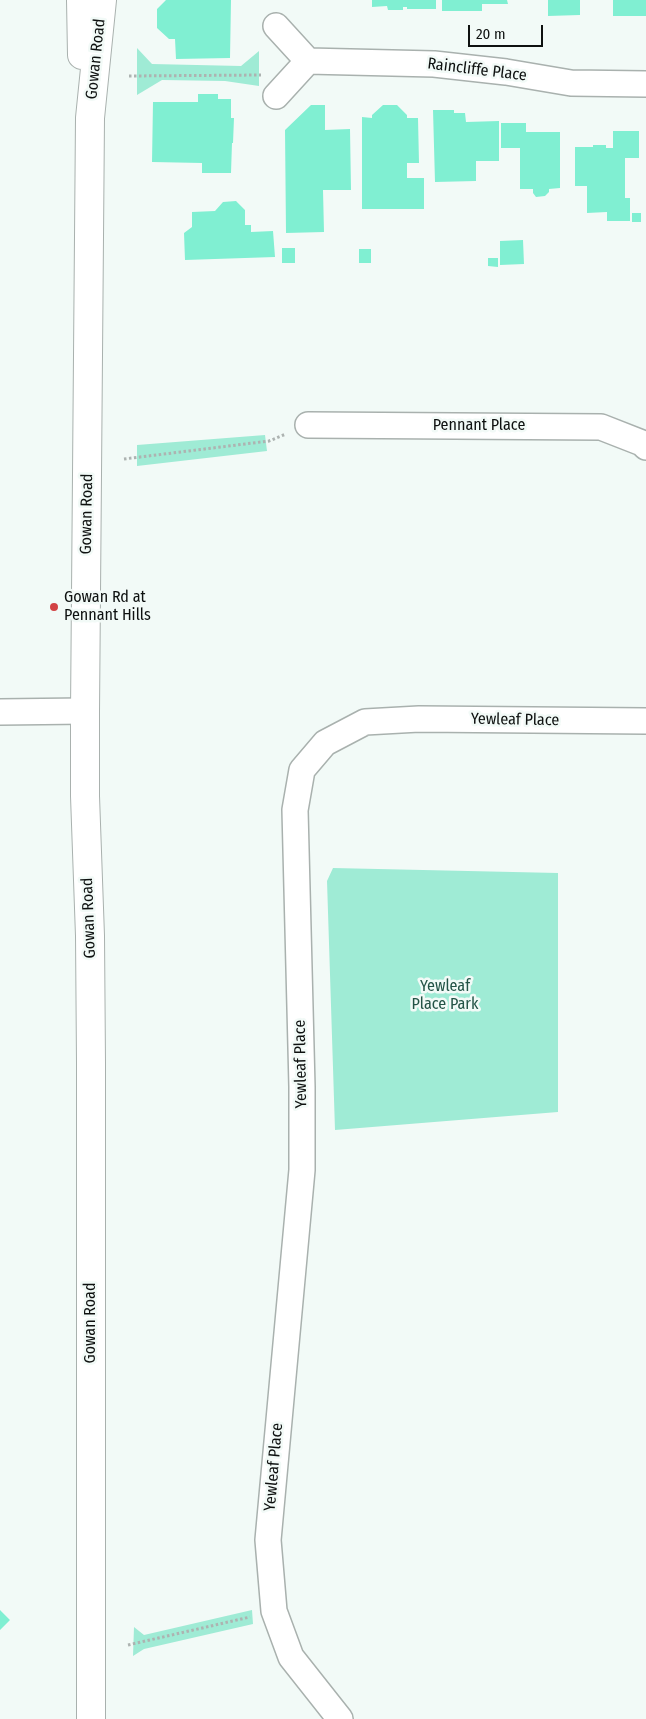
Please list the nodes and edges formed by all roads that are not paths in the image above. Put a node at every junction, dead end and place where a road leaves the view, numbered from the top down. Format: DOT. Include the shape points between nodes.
graph roads {
  1 [pos="81,0"];
  2 [pos="102,0"];
  3 [pos="276,26"];
  4 [pos="308,61"];
  5 [pos="646,84"];
  6 [pos="282,89"];
  7 [pos="90,118"];
  8 [pos="308,425"];
  9 [pos="646,447"];
  10 [pos="85,711"];
  11 [pos="0,712"];
  12 [pos="646,721"];
  13 [pos="333,1711"];
  14 [pos="91,1719"];
  1 -- 7 [label="main road, Gowan Road" via="82,70"];
  2 -- 7 [label="main road, Gowan Road"];
  3 -- 4 [label="street"];
  4 -- 5 [label="street, Raincliffe Place" via="434,64 572,83"];
  4 -- 6 [label="street"];
  7 -- 10 [label="main road, Gowan Road"];
  8 -- 9 [label="street, Pennant Place" via="601,427"];
  10 -- 11 [label="street"];
  10 -- 14 [label="main road, Gowan Road" via="91,1063"];
  12 -- 13 [label="street, Yewleaf Place" via="418,719 365,722 325,743 302,770 295,810 302,1170 268,1540 274,1611 291,1658"];
}
